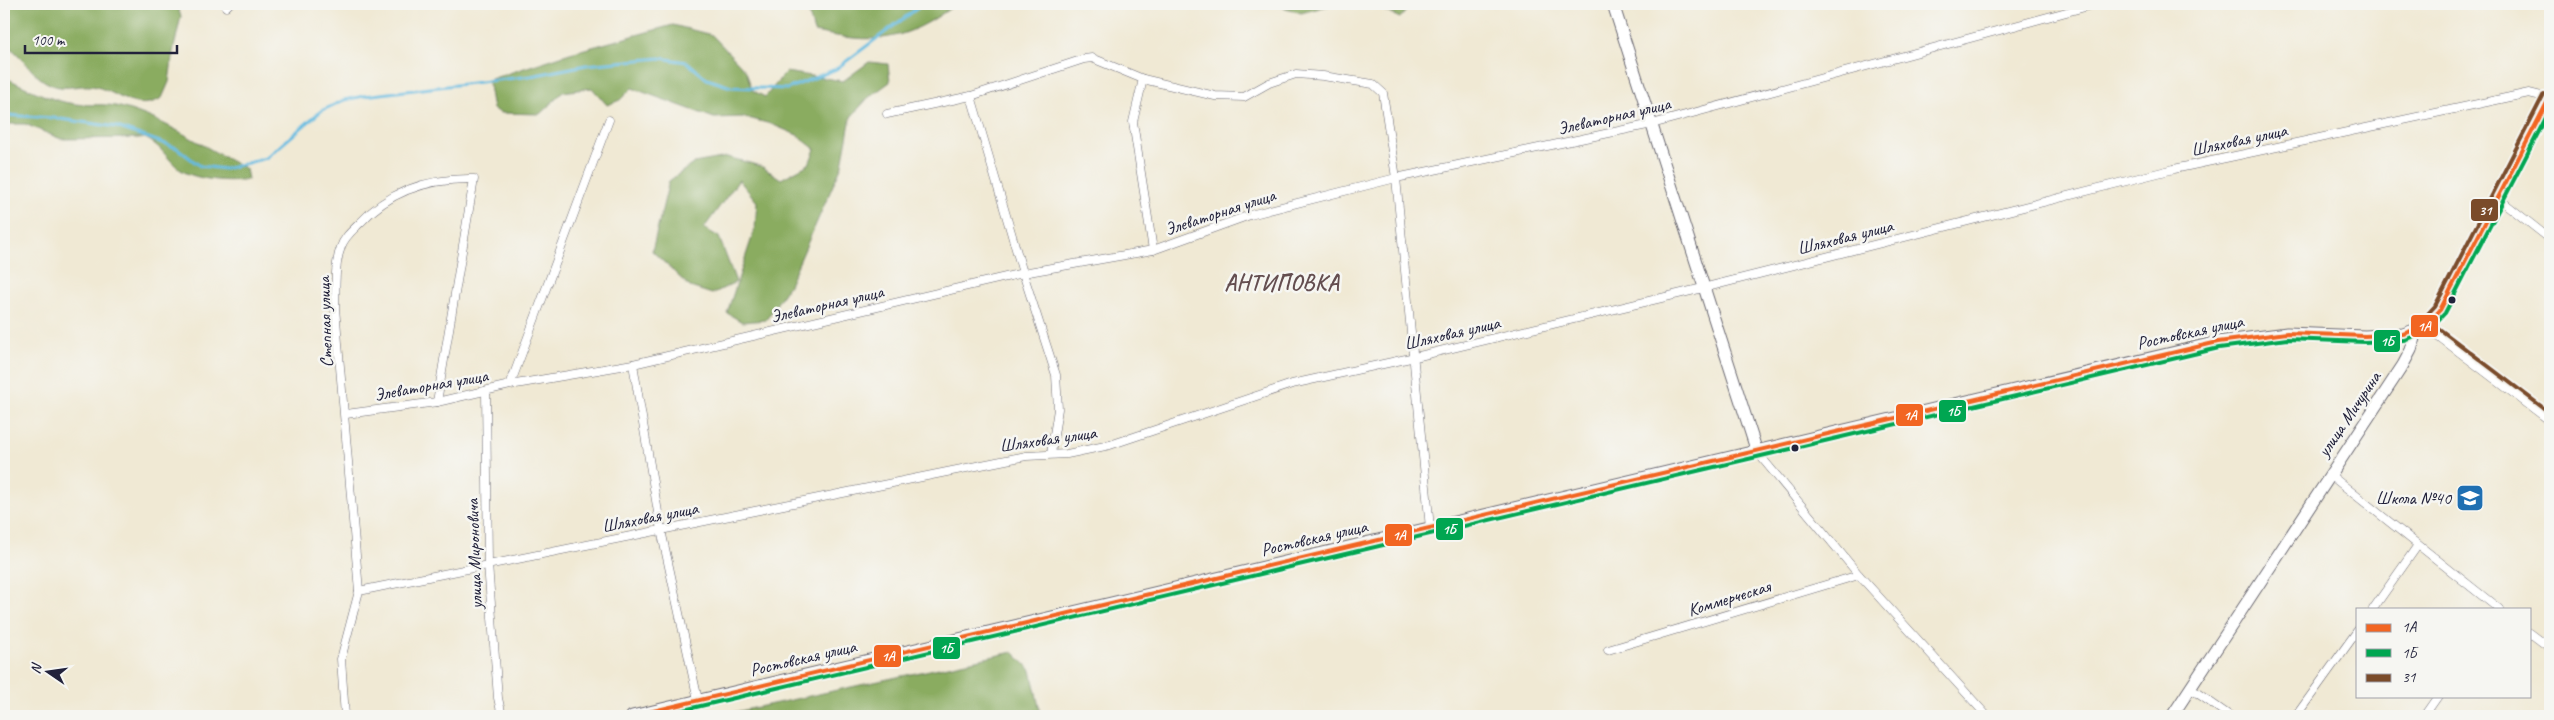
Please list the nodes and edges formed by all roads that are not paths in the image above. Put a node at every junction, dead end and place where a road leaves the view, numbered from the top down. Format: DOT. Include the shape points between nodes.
graph roads {
  1 [pos="1613,4"];
  2 [pos="2096,4"];
  3 [pos="1143,79"];
  4 [pos="972,96"];
  5 [pos="2550,98"];
  6 [pos="888,114"];
  7 [pos="609,120"];
  8 [pos="1652,124"];
  9 [pos="1396,178"];
  10 [pos="2498,198"];
  11 [pos="2550,239"];
  12 [pos="1154,250"];
  13 [pos="1023,273"];
  14 [pos="1703,288"];
  15 [pos="2421,328"];
  16 [pos="1414,357"];
  17 [pos="632,364"];
  18 [pos="510,385"];
  19 [pos="486,391"];
  20 [pos="437,402"];
  21 [pos="346,414"];
  22 [pos="2550,421"];
  23 [pos="1757,452"];
  24 [pos="1051,454"];
  25 [pos="2329,474"];
  26 [pos="1430,528"];
  27 [pos="661,530"];
  28 [pos="2418,545"];
  29 [pos="488,564"];
  30 [pos="1859,575"];
  31 [pos="359,591"];
  32 [pos="2374,608"];
  33 [pos="2498,608"];
  34 [pos="2356,633"];
  35 [pos="2532,634"];
  36 [pos="2550,648"];
  37 [pos="1608,650"];
  38 [pos="2190,688"];
  39 [pos="2437,698"];
  40 [pos="698,700"];
  41 [pos="345,716"];
  42 [pos="502,716"];
  43 [pos="632,716"];
  44 [pos="1987,716"];
  45 [pos="2172,716"];
  46 [pos="2230,716"];
  47 [pos="2296,716"];
  48 [pos="2424,716"];
  1 -- 8 [label="main road"];
  2 -- 8 [label="street, Элеваторная улица"];
  3 -- 4 [label="street" via="1100,60 1084,59"];
  3 -- 9 [label="street" via="1215,96 1244,97 1269,83 1296,74 1373,84 1382,93"];
  3 -- 12 [label="street" via="1133,122"];
  4 -- 6 [label="street"];
  4 -- 13 [label="street"];
  5 -- 10 [label="main road, улица Мичурина"];
  5 -- 14 [label="street, Шляховая улица" via="2529,93 2174,169"];
  7 -- 18 [label="street"];
  8 -- 9 [label="street, Элеваторная улица"];
  8 -- 14 [label="main road"];
  9 -- 12 [label="street, Элеваторная улица" via="1250,215"];
  9 -- 16 [label="street"];
  10 -- 11 [label="street"];
  10 -- 15 [label="main road, улица Мичурина" via="2440,310"];
  12 -- 13 [label="street, Элеваторная улица"];
  13 -- 17 [label="street, Элеваторная улица"];
  13 -- 24 [label="street" via="1056,375 1058,409"];
  14 -- 16 [label="street, Шляховая улица"];
  14 -- 23 [label="main road"];
  15 -- 22 [label="street"];
  15 -- 23 [label="main road, Ростовская улица" via="2391,336 2287,333 2237,338"];
  15 -- 25 [label="main road, улица Мичурина" via="2407,358"];
  16 -- 24 [label="street, Шляховая улица" via="1292,384 1110,445 1082,452"];
  16 -- 26 [label="street"];
  17 -- 18 [label="street, Элеваторная улица"];
  17 -- 27 [label="street"];
  18 -- 19 [label="street, Элеваторная улица"];
  19 -- 20 [label="street, Элеваторная улица"];
  19 -- 29 [label="street, улица Мироновича"];
  20 -- 21 [label="street, Элеваторная улица"];
  20 -- 21 [label="street, Степная улица" via="474,179 432,182 394,194 376,206 341,246 335,308"];
  21 -- 31 [label="street, Степная улица"];
  23 -- 26 [label="main road, Ростовская улица"];
  23 -- 30 [label="street"];
  24 -- 27 [label="street, Шляховая улица" via="1026,456"];
  25 -- 28 [label="street"];
  25 -- 38 [label="main road, улица Мичурина"];
  26 -- 40 [label="main road, Ростовская улица"];
  27 -- 29 [label="street, Шляховая улица"];
  27 -- 40 [label="street"];
  28 -- 32 [label="street"];
  28 -- 33 [label="street"];
  29 -- 31 [label="street, Шляховая улица"];
  29 -- 42 [label="street, улица Мироновича"];
  30 -- 37 [label="street, Коммерческая"];
  30 -- 44 [label="street"];
  31 -- 41 [label="street, Степная улица" via="341,659"];
  34 -- 47 [label="street"];
  35 -- 36 [label="street"];
  38 -- 45 [label="main road, улица Мичурина"];
  38 -- 46 [label="street"];
  39 -- 48 [label="street"];
  40 -- 43 [label="main road, Ростовская улица"];
}
